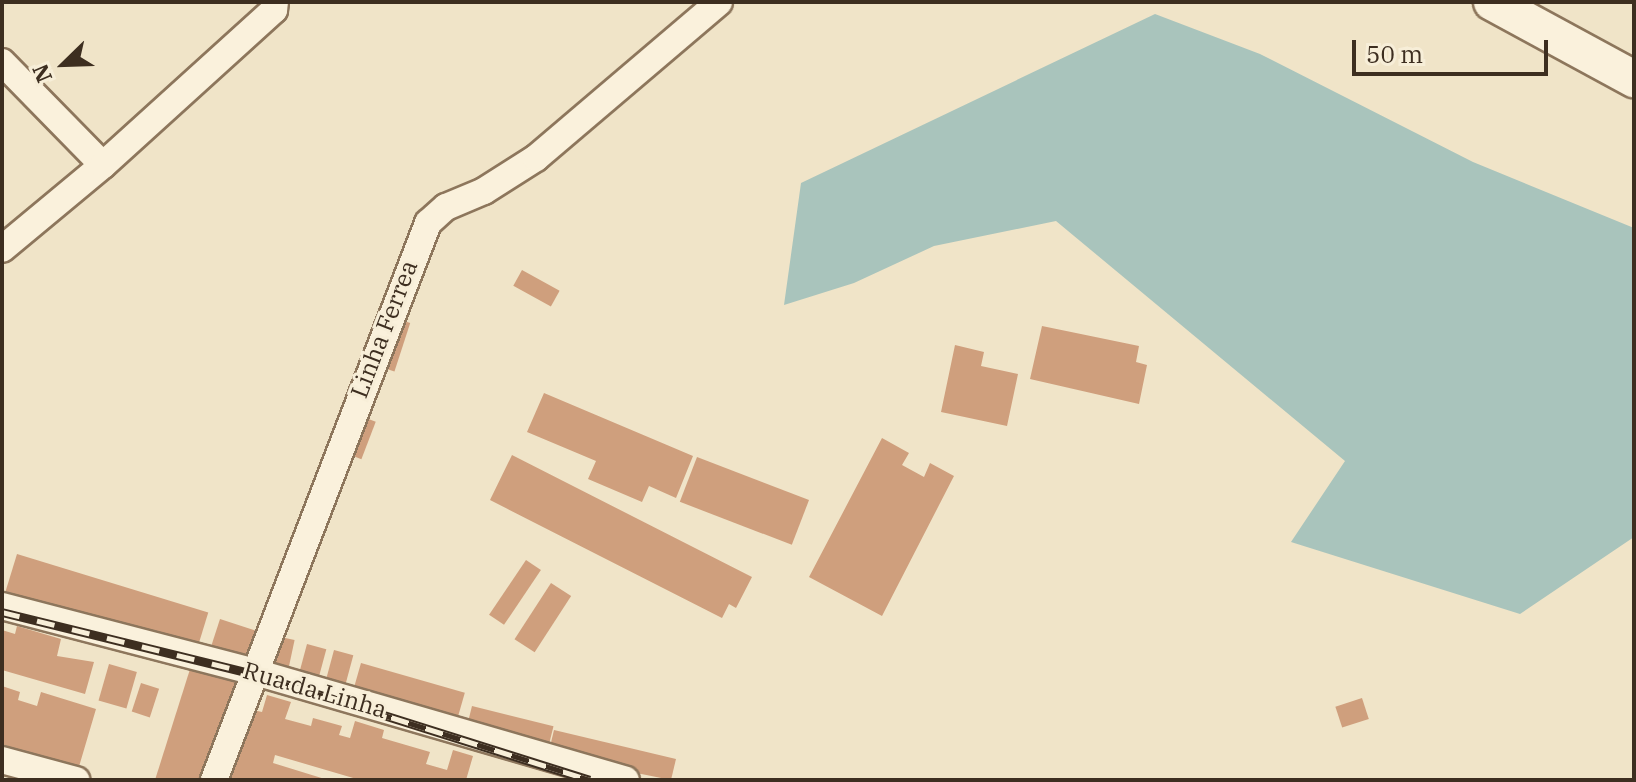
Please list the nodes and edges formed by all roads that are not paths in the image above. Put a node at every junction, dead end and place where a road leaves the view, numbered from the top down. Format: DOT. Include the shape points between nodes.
graph roads {
  1 [pos="275,2"];
  2 [pos="719,2"];
  3 [pos="1492,2"];
  4 [pos="2,62"];
  5 [pos="1634,79"];
  6 [pos="103,165"];
  7 [pos="2,249"];
  8 [pos="2,606"];
  9 [pos="255,672"];
  10 [pos="2,760"];
  11 [pos="74,780"];
  12 [pos="214,780"];
  13 [pos="626,780"];
  1 -- 6 [label="street" via="274,10"];
  2 -- 9 [label="street, Linha Ferrea" via="536,158 484,191 446,207 428,223"];
  3 -- 5 [label="main road"];
  4 -- 6 [label="street"];
  6 -- 7 [label="street"];
  8 -- 9 [label="street, Rua da Linha"];
  9 -- 12 [label="street, Linha Ferrea"];
  9 -- 13 [label="street, Rua da Linha"];
  10 -- 11 [label="street"];
}
